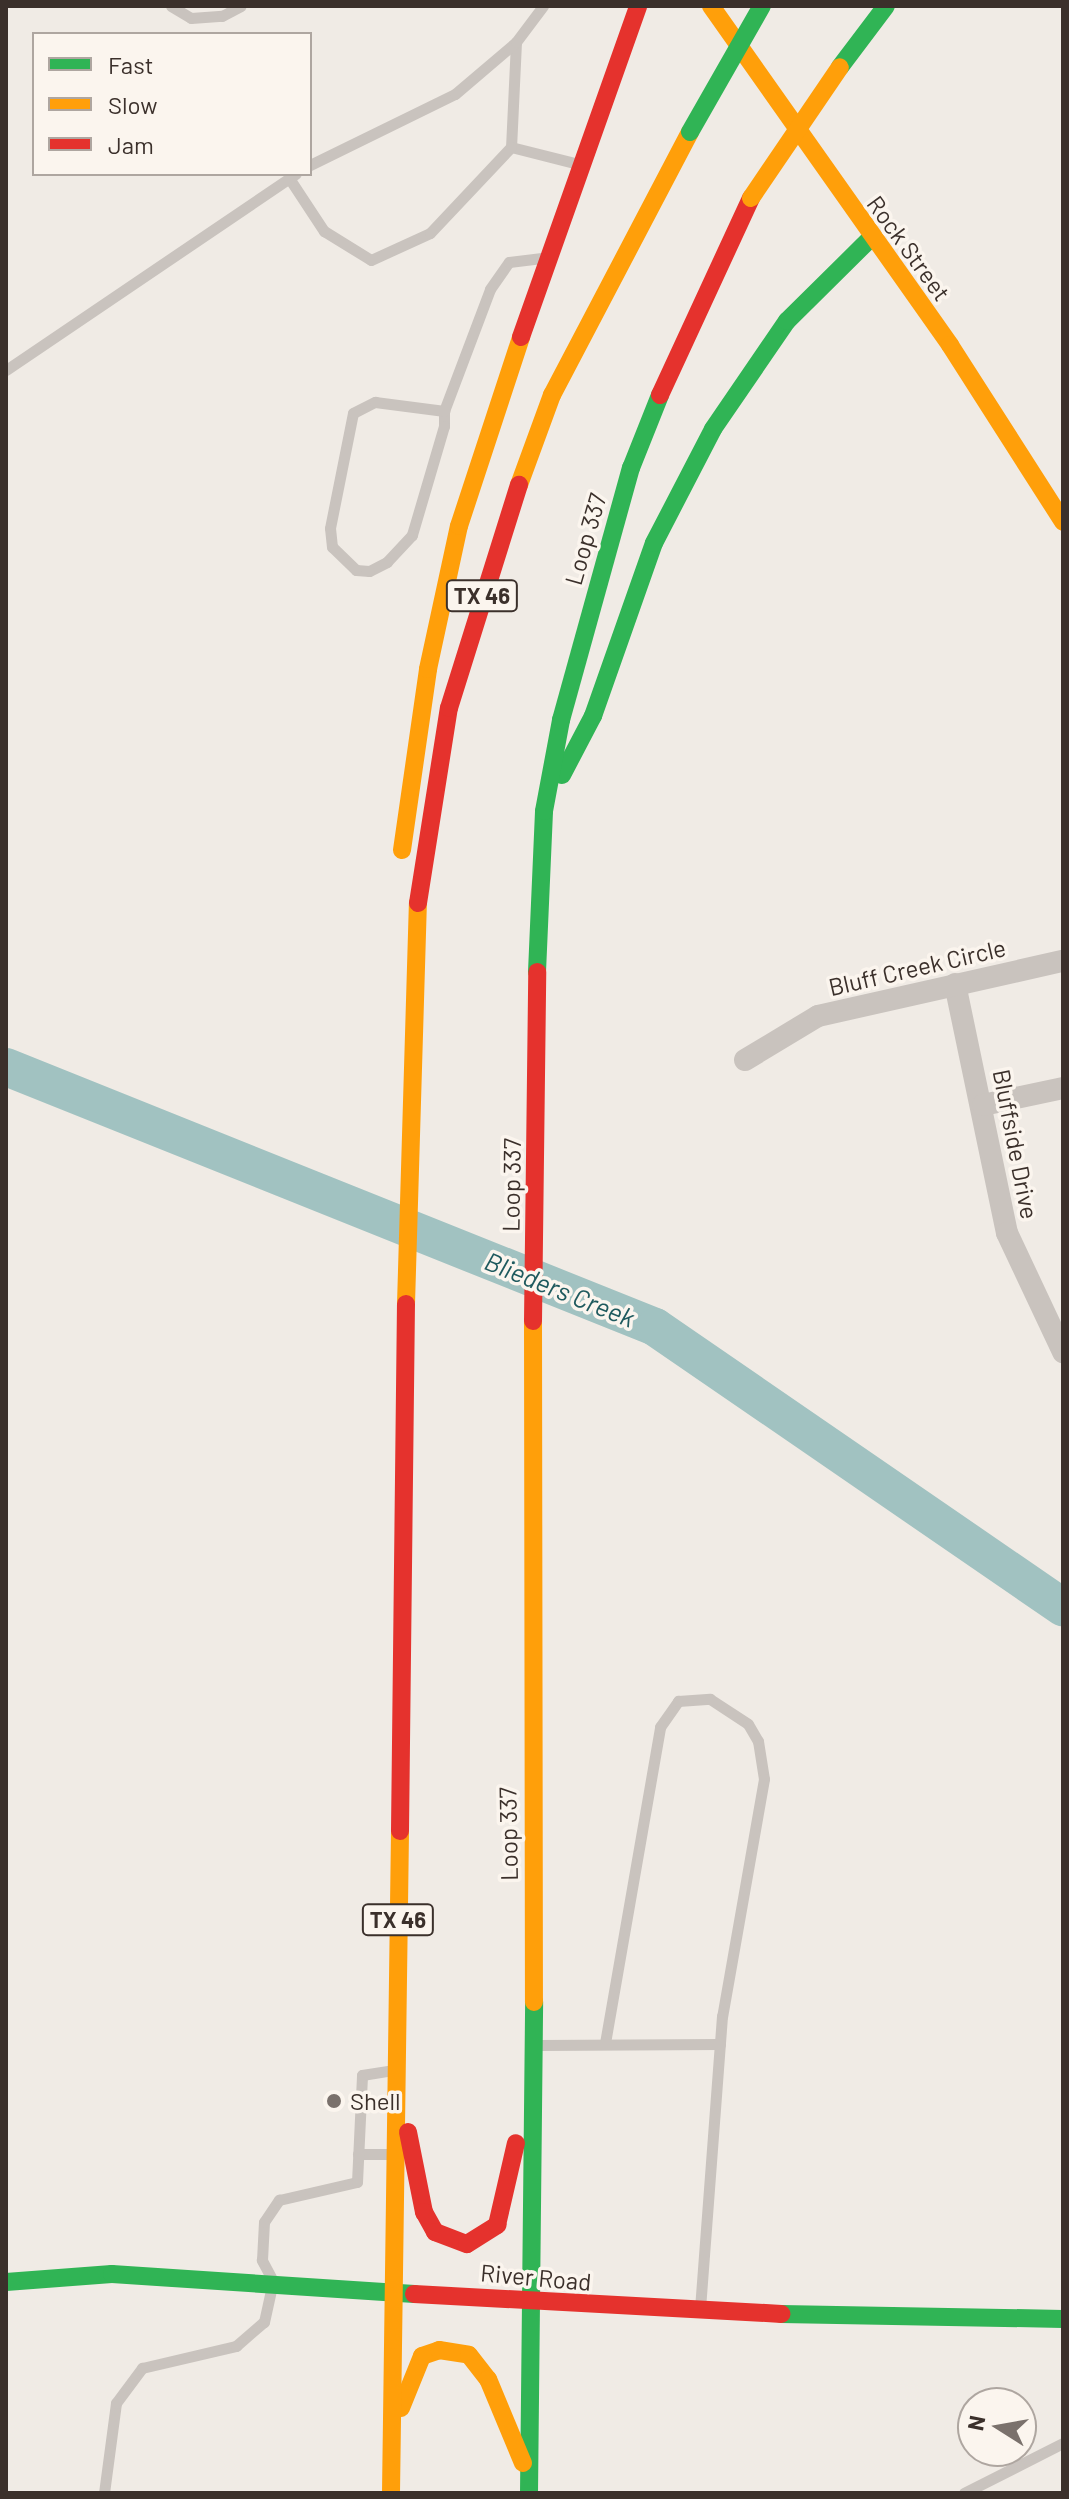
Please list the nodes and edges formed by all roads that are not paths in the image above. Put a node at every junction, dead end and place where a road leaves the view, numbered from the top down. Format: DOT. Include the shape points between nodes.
graph roads {
  1 [pos="171,6"];
  2 [pos="241,6"];
  3 [pos="543,6"];
  4 [pos="638,6"];
  5 [pos="711,6"];
  6 [pos="762,6"];
  7 [pos="886,6"];
  8 [pos="516,42"];
  9 [pos="511,147"];
  10 [pos="312,164"];
  11 [pos="580,164"];
  12 [pos="292,176"];
  13 [pos="871,238"];
  14 [pos="550,257"];
  15 [pos="6,370"];
  16 [pos="444,411"];
  17 [pos="1063,522"];
  18 [pos="544,811"];
  19 [pos="400,873"];
  20 [pos="398,917"];
  21 [pos="1063,961"];
  22 [pos="955,984"];
  23 [pos="745,1060"];
  24 [pos="1063,1088"];
  25 [pos="409,1097"];
  26 [pos="983,1105"];
  27 [pos="1063,1352"];
  28 [pos="605,2043"];
  29 [pos="720,2044"];
  30 [pos="535,2045"];
  31 [pos="395,2070"];
  32 [pos="358,2154"];
  33 [pos="393,2154"];
  34 [pos="273,2281"];
  35 [pos="6,2282"];
  36 [pos="391,2290"];
  37 [pos="528,2300"];
  38 [pos="699,2312"];
  39 [pos="1060,2323"];
  40 [pos="391,2443"];
  41 [pos="1063,2443"];
  42 [pos="529,2486"];
  43 [pos="986,2488"];
  44 [pos="104,2493"];
  45 [pos="391,2493"];
  46 [pos="964,2493"];
  1 -- 2 [label="lane" via="191,18 222,16"];
  3 -- 8 [label="lane"];
  4 -- 11 [label="main road"];
  5 -- 13 [label="main road, Rock Street"];
  6 -- 25 [label="main road, TX 46, bridge" via="552,395 492,561 457,679 428,819 414,939"];
  7 -- 18 [label="main road, Loop 337, bridge" via="751,198 683,335 631,468 572,678"];
  8 -- 9 [label="lane"];
  8 -- 10 [label="lane" via="455,94"];
  9 -- 11 [label="lane"];
  9 -- 12 [label="lane" via="430,233 371,260 324,231"];
  11 -- 14 [label="main road"];
  12 -- 15 [label="lane"];
  13 -- 17 [label="main road, Rock Street" via="950,345"];
  13 -- 18 [label="main road" via="787,321 713,429 654,543 593,716"];
  14 -- 16 [label="lane" via="509,262 490,289"];
  14 -- 19 [label="main road" via="459,526 413,756"];
  16 -- 16 [label="lane" via="375,402 353,413 330,528 332,547 356,570 369,571 387,562 412,535"];
  18 -- 30 [label="main road, Loop 337" via="538,890 530,1639"];
  20 -- 25 [label="main road"];
  21 -- 22 [label="street, Bluff Creek Circle"];
  22 -- 23 [label="street, Bluff Creek Circle" via="818,1016"];
  22 -- 26 [label="street, Bluffside Drive"];
  24 -- 26 [label="street"];
  25 -- 31 [label="main road, TX 46"];
  26 -- 27 [label="street, Bluffside Drive" via="1007,1233"];
  28 -- 29 [label="lane"];
  28 -- 29 [label="lane" via="660,1727 668,1709 693,1696 732,1709 758,1741 763,1762"];
  28 -- 30 [label="lane"];
  29 -- 38 [label="lane"];
  30 -- 31 [label="main road" via="497,2225 467,2244 435,2232 424,2212"];
  30 -- 37 [label="main road, Loop 337"];
  31 -- 32 [label="lane" via="362,2075"];
  31 -- 33 [label="main road, TX 46"];
  32 -- 33 [label="lane"];
  32 -- 34 [label="lane" via="357,2182 279,2200 264,2222 262,2260"];
  33 -- 36 [label="main road, TX 46"];
  34 -- 35 [label="main road, River Road" via="112,2274"];
  34 -- 36 [label="main road, River Road"];
  34 -- 44 [label="lane" via="264,2322 236,2346 142,2368 116,2403"];
  36 -- 37 [label="main road, River Road"];
  36 -- 40 [label="main road, TX 46"];
  37 -- 38 [label="main road, River Road"];
  37 -- 42 [label="main road, Loop 337"];
  38 -- 39 [label="main road, River Road"];
  40 -- 42 [label="main road" via="412,2370 422,2356 457,2350 481,2366"];
  40 -- 45 [label="main road, TX 46"];
  41 -- 43 [label="lane"];
  43 -- 46 [label="lane"];
}
